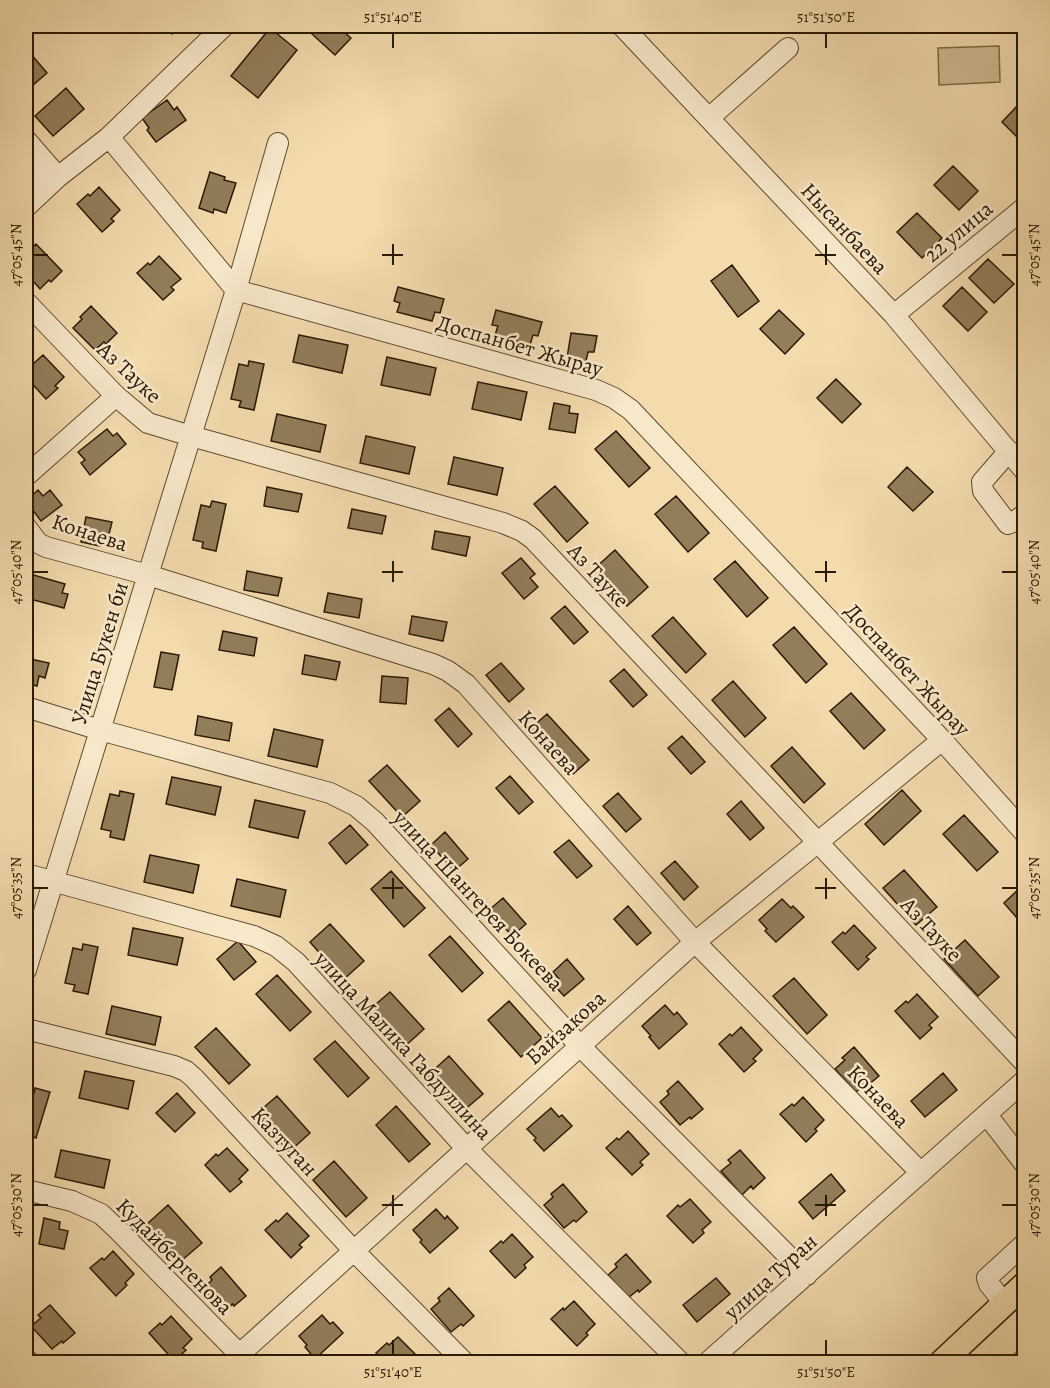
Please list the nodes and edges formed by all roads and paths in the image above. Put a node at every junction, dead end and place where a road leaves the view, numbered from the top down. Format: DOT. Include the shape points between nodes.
graph roads {
  1 [pos="224,26"];
  2 [pos="622,26"];
  3 [pos="788,48"];
  4 [pos="709,118"];
  5 [pos="109,137"];
  6 [pos="26,140"];
  7 [pos="278,143"];
  8 [pos="26,167"];
  9 [pos="51,183"];
  10 [pos="26,207"];
  11 [pos="1024,207"];
  12 [pos="236,290"];
  13 [pos="26,302"];
  14 [pos="894,315"];
  15 [pos="116,396"];
  16 [pos="191,436"];
  17 [pos="1009,451"];
  18 [pos="1024,470"];
  19 [pos="26,476"];
  20 [pos="1024,514"];
  21 [pos="26,527"];
  22 [pos="148,575"];
  23 [pos="26,707"];
  24 [pos="100,730"];
  25 [pos="942,740"];
  26 [pos="1024,832"];
  27 [pos="817,843"];
  28 [pos="26,874"];
  29 [pos="53,882"];
  30 [pos="695,942"];
  31 [pos="26,970"];
  32 [pos="26,1029"];
  33 [pos="580,1046"];
  34 [pos="1024,1062"];
  35 [pos="1024,1081"];
  36 [pos="987,1115"];
  37 [pos="467,1149"];
  38 [pos="1024,1163"];
  39 [pos="921,1173"];
  40 [pos="26,1190"];
  41 [pos="1024,1244"];
  42 [pos="354,1251"];
  43 [pos="807,1275"];
  44 [pos="1024,1287"];
  45 [pos="1004,1303"];
  46 [pos="26,1359"];
  47 [pos="1024,1359"];
  48 [pos="239,1360"];
  49 [pos="29,1362"];
  50 [pos="464,1362"];
  51 [pos="680,1362"];
  52 [pos="708,1362"];
  53 [pos="942,1362"];
  54 [pos="1021,1362"];
  1 -- 5 [label="street"];
  2 -- 4 [label="street, Нысанбаева"];
  3 -- 4 [label="street"];
  4 -- 14 [label="street, Нысанбаева"];
  5 -- 9 [label="street"];
  5 -- 12 [label="street"];
  6 -- 9 [label="street"];
  7 -- 12 [label="street, Улица Букен би"];
  8 -- 9 [label="street"];
  9 -- 10 [label="street"];
  11 -- 14 [label="street, 22 улица"];
  12 -- 16 [label="street, Улица Букен би"];
  12 -- 25 [label="street, Доспанбет Жырау" via="614,398 631,410"];
  13 -- 15 [label="street, Аз Тауке"];
  14 -- 17 [label="street, Нысанбаева"];
  15 -- 16 [label="street, Аз Тауке" via="148,423"];
  15 -- 19 [label="street"];
  16 -- 22 [label="street, Улица Букен би"];
  16 -- 27 [label="street, Аз Тауке" via="522,531"];
  17 -- 18 [label="street, Нысанбаева"];
  17 -- 20 [label="street" via="982,482 982,491 1008,524"];
  21 -- 22 [label="street, Конаева" via="46,547"];
  22 -- 24 [label="street, Улица Букен би"];
  22 -- 30 [label="street, Конаева" via="448,671 466,684"];
  23 -- 24 [label="street, улица Шангерея Бокеева"];
  24 -- 29 [label="street, Улица Букен би"];
  24 -- 33 [label="street, улица Шангерея Бокеева" via="330,793 356,806"];
  25 -- 26 [label="street, Доспанбет Жырау"];
  25 -- 27 [label="street, Байзакова"];
  27 -- 30 [label="street, Байзакова"];
  27 -- 34 [label="street, Аз Тауке"];
  28 -- 29 [label="street, улица Малика Габдуллина"];
  29 -- 31 [label="street, Улица Букен би"];
  29 -- 37 [label="street, улица Малика Габдуллина" via="254,936 276,946 296,962"];
  30 -- 33 [label="street, Байзакова"];
  30 -- 39 [label="street, Конаева"];
  32 -- 42 [label="street, Казтуган" via="186,1071"];
  33 -- 37 [label="street, Байзакова"];
  33 -- 43 [label="street, улица Шангерея Бокеева"];
  35 -- 36 [label="street, улица Туран"];
  36 -- 38 [label="street"];
  36 -- 39 [label="street, улица Туран"];
  37 -- 42 [label="street, Байзакова"];
  37 -- 51 [label="street, улица Малика Габдуллина"];
  39 -- 43 [label="street, улица Туран"];
  40 -- 48 [label="street, Кудайбергенова" via="72,1201 101,1214"];
  41 -- 45 [label="street" via="987,1278"];
  42 -- 48 [label="street, Байзакова"];
  42 -- 50 [label="street, Казтуган"];
  43 -- 52 [label="street, улица Туран"];
  44 -- 45 [label="main road"];
  45 -- 53 [label="main road"];
  46 -- 49 [label="street"];
  47 -- 54 [label="street"];
}
